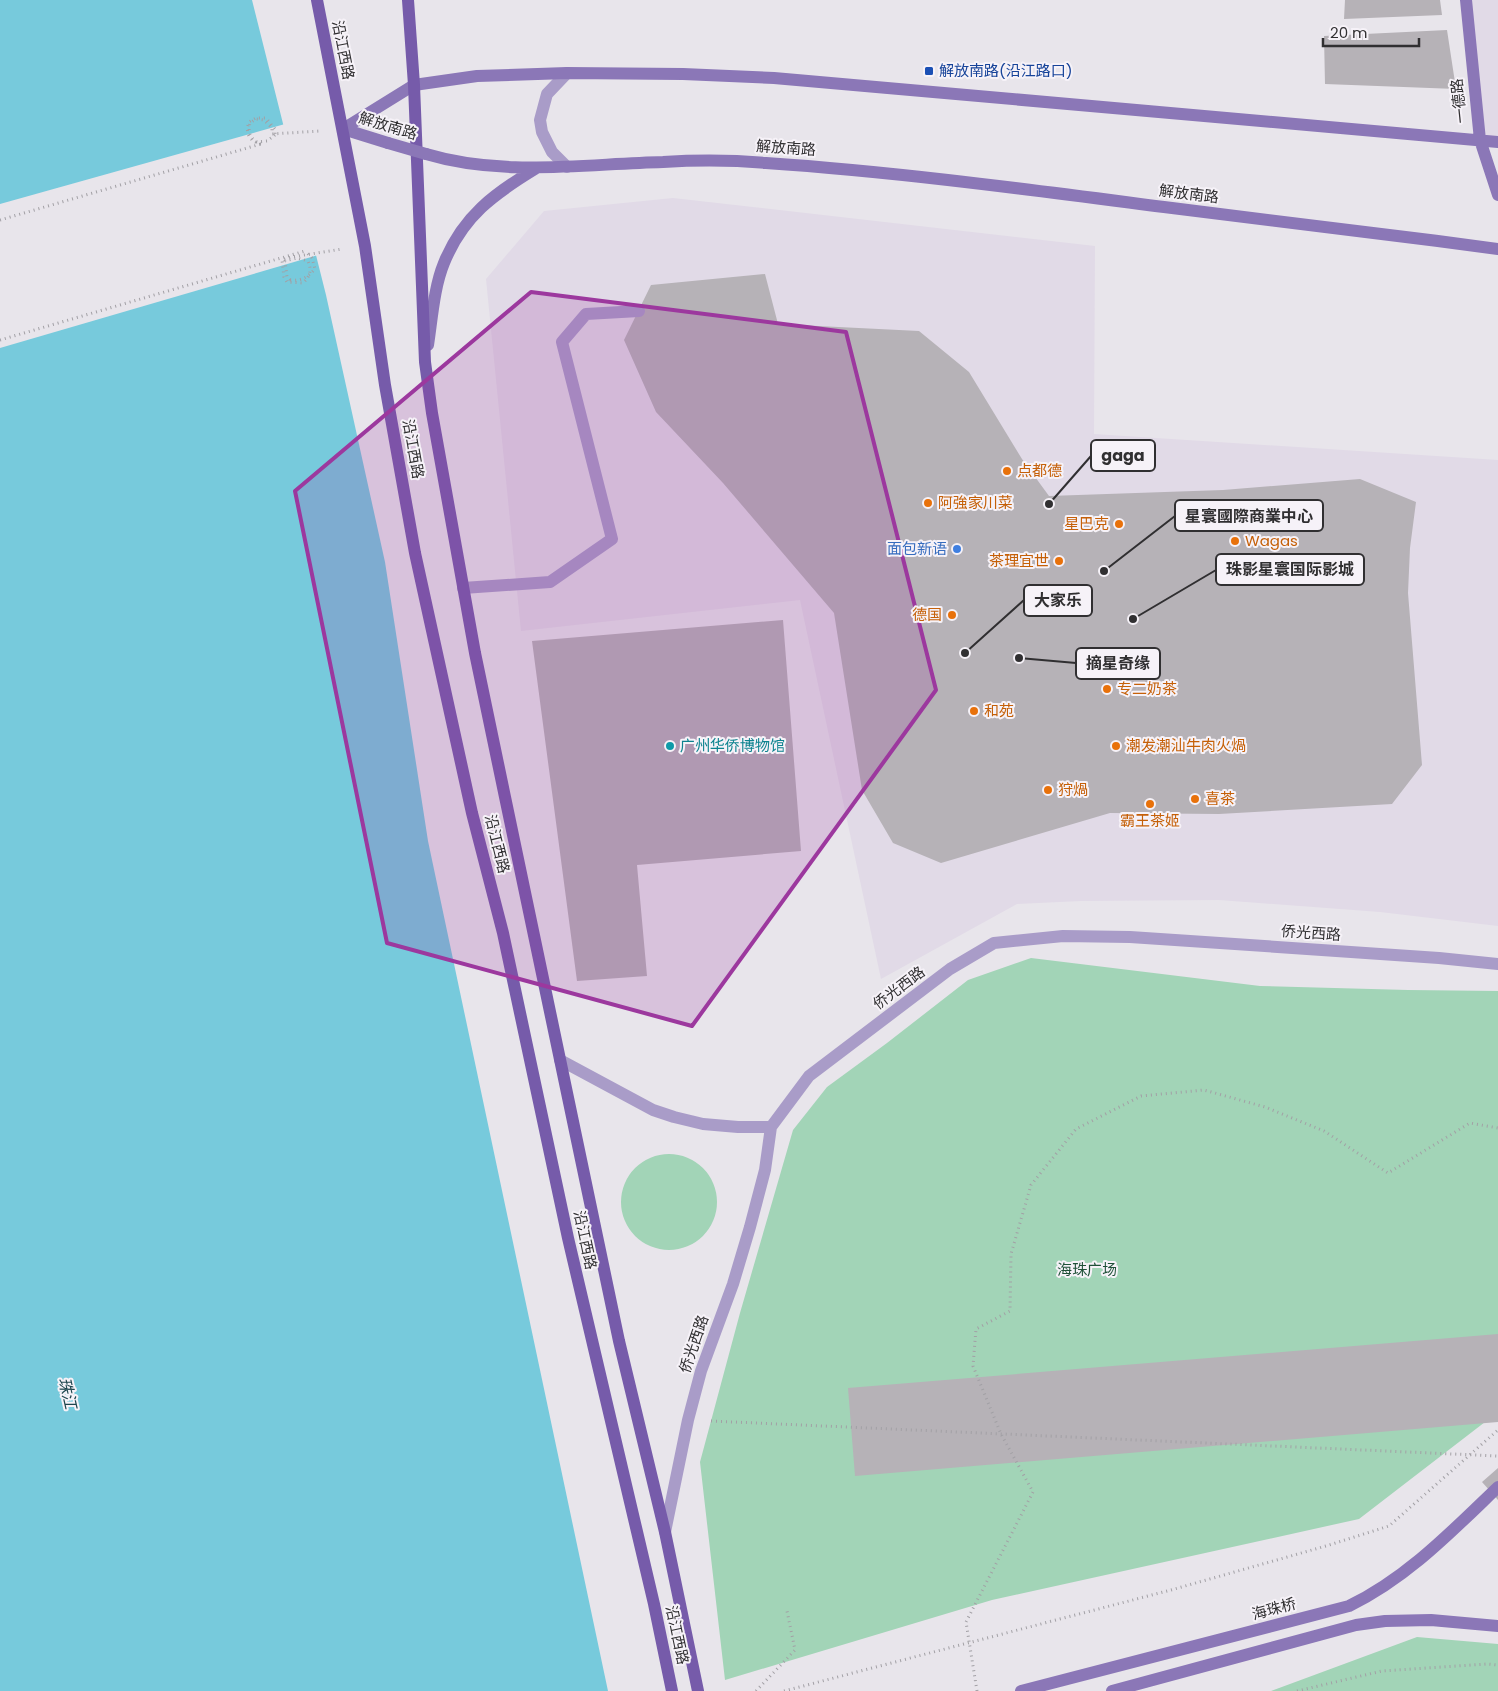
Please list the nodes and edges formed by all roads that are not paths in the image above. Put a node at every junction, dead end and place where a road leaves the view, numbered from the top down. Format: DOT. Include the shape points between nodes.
graph roads {
  1 [pos="317,0"];
  2 [pos="408,0"];
  3 [pos="1466,0"];
  4 [pos="567,73"];
  5 [pos="414,84"];
  6 [pos="343,129"];
  7 [pos="1480,140"];
  8 [pos="1498,142"];
  9 [pos="567,167"];
  10 [pos="536,169"];
  11 [pos="1498,195"];
  12 [pos="1498,248"];
  13 [pos="638,311"];
  14 [pos="425,362"];
  15 [pos="463,588"];
  16 [pos="1498,964"];
  17 [pos="560,1060"];
  18 [pos="771,1127"];
  19 [pos="1498,1487"];
  20 [pos="665,1532"];
  21 [pos="1498,1626"];
  22 [pos="672,1691"];
  23 [pos="698,1691"];
  24 [pos="1021,1691"];
  25 [pos="1112,1691"];
  1 -- 6 [label="main road, 沿江西路"];
  2 -- 5 [label="main road, 沿江西路"];
  3 -- 7 [label="main road, 一德路"];
  4 -- 5 [label="main road, 解放南路" via="477,76"];
  4 -- 7 [label="main road, 解放南路" via="774,78"];
  4 -- 9 [label="street" via="547,94 540,120 552,152"];
  5 -- 6 [label="main road, 解放南路"];
  5 -- 14 [label="main road, 沿江西路"];
  6 -- 10 [label="main road, 解放南路, bridge" via="444,160"];
  6 -- 22 [label="main road, 沿江西路" via="401,478 424,592"];
  7 -- 8 [label="main road, 解放南路"];
  7 -- 11 [label="main road, 一德路"];
  9 -- 10 [label="main road, 解放南路"];
  9 -- 12 [label="main road, 解放南路" via="709,161 820,167"];
  10 -- 14 [label="main road" via="502,189 474,213 457,237 444,263 436,294"];
  13 -- 15 [label="street" via="586,314 562,342 612,539 550,582"];
  14 -- 15 [label="main road, 沿江西路"];
  15 -- 17 [label="main road, 沿江西路"];
  16 -- 18 [label="street, 侨光西路" via="1130,937 1063,936 994,943 950,969 809,1076"];
  17 -- 18 [label="street" via="653,1110 674,1117 703,1124"];
  17 -- 20 [label="main road, 沿江西路" via="619,1341"];
  18 -- 20 [label="street, 侨光西路" via="765,1170 750,1227 701,1371 688,1420"];
  19 -- 24 [label="main road, 海珠桥" via="1408,1570 1367,1598 1349,1606"];
  20 -- 23 [label="main road, 沿江西路"];
  21 -- 25 [label="main road" via="1385,1620"];
}
